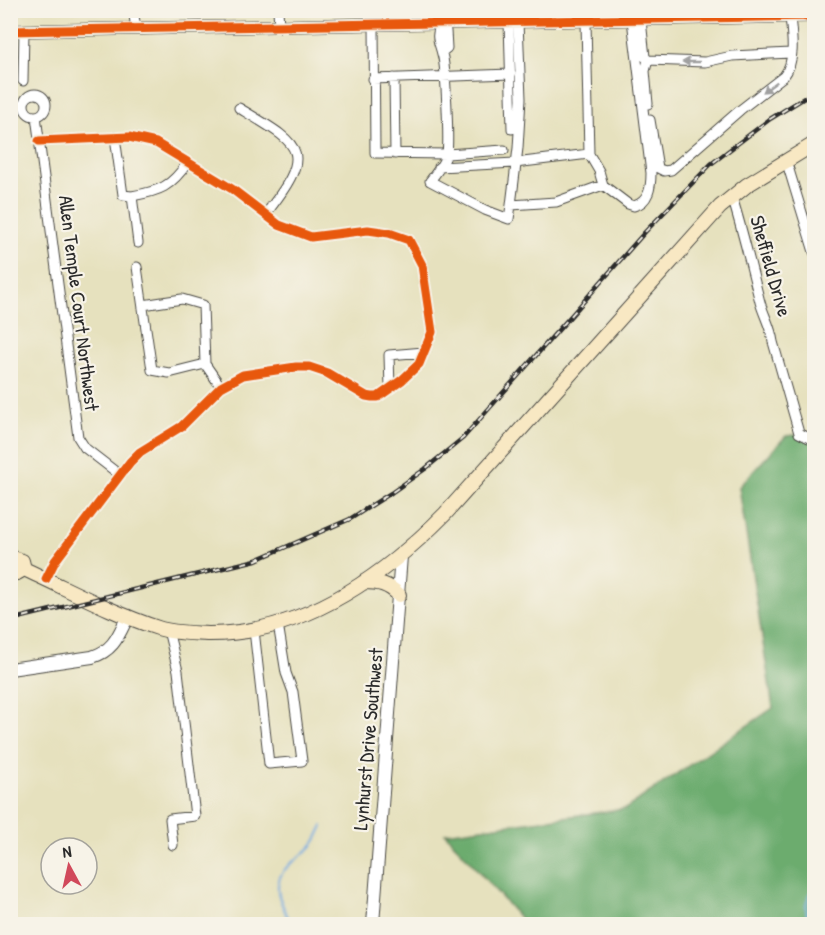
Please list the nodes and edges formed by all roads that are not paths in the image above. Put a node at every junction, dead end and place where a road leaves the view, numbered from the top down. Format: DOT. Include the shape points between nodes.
graph roads {
  1 [pos="133,10"];
  2 [pos="278,10"];
  3 [pos="814,16"];
  4 [pos="790,17"];
  5 [pos="636,20"];
  6 [pos="514,22"];
  7 [pos="586,22"];
  8 [pos="441,23"];
  9 [pos="374,24"];
  10 [pos="279,26"];
  11 [pos="136,28"];
  12 [pos="24,30"];
  13 [pos="10,31"];
  14 [pos="791,53"];
  15 [pos="648,60"];
  16 [pos="511,74"];
  17 [pos="444,77"];
  18 [pos="394,78"];
  19 [pos="373,79"];
  20 [pos="24,81"];
  21 [pos="239,108"];
  22 [pos="36,116"];
  23 [pos="512,129"];
  24 [pos="115,137"];
  25 [pos="39,141"];
  26 [pos="814,144"];
  27 [pos="504,150"];
  28 [pos="589,153"];
  29 [pos="394,154"];
  30 [pos="447,154"];
  31 [pos="786,160"];
  32 [pos="188,162"];
  33 [pos="515,163"];
  34 [pos="439,167"];
  35 [pos="603,184"];
  36 [pos="132,196"];
  37 [pos="732,197"];
  38 [pos="511,205"];
  39 [pos="265,215"];
  40 [pos="138,243"];
  41 [pos="814,252"];
  42 [pos="137,267"];
  43 [pos="143,305"];
  44 [pos="424,352"];
  45 [pos="205,364"];
  46 [pos="220,387"];
  47 [pos="390,388"];
  48 [pos="814,436"];
  49 [pos="120,475"];
  50 [pos="401,556"];
  51 [pos="10,557"];
  52 [pos="17,570"];
  53 [pos="46,579"];
  54 [pos="364,582"];
  55 [pos="399,595"];
  56 [pos="128,616"];
  57 [pos="278,624"];
  58 [pos="168,630"];
  59 [pos="254,630"];
  60 [pos="10,669"];
  61 [pos="173,845"];
  62 [pos="141,922"];
  63 [pos="124,924"];
  64 [pos="372,924"];
  1 -- 11 [label="street"];
  2 -- 10 [label="street"];
  3 -- 4 [label="street"];
  4 -- 5 [label="street"];
  4 -- 14 [label="street"];
  5 -- 7 [label="street"];
  5 -- 15 [label="street"];
  5 -- 35 [label="street" via="651,182 644,202 634,206"];
  6 -- 7 [label="street"];
  6 -- 8 [label="street"];
  6 -- 16 [label="street"];
  6 -- 33 [label="street" via="521,99"];
  7 -- 28 [label="street"];
  8 -- 9 [label="street"];
  8 -- 17 [label="street" via="446,30 447,48 442,52"];
  9 -- 10 [label="street"];
  9 -- 19 [label="street"];
  10 -- 11 [label="street"];
  11 -- 12 [label="street"];
  12 -- 13 [label="street"];
  12 -- 20 [label="street"];
  14 -- 15 [label="street, one-way" via="732,56 705,62"];
  14 -- 15 [label="street, one-way" via="789,70 784,76 671,170 664,171 658,168 648,106"];
  16 -- 17 [label="street"];
  16 -- 23 [label="street"];
  17 -- 18 [label="street"];
  17 -- 30 [label="street"];
  18 -- 19 [label="street"];
  18 -- 29 [label="street"];
  19 -- 29 [label="street" via="375,153"];
  21 -- 39 [label="street" via="282,134 293,145 297,158 295,170"];
  22 -- 25 [label="street, Allen Temple Court Northwest"];
  24 -- 25 [label="street"];
  24 -- 32 [label="street" via="156,143"];
  24 -- 36 [label="street" via="123,195"];
  25 -- 49 [label="street, Allen Temple Court Northwest" via="78,437 85,448"];
  26 -- 31 [label="main road"];
  27 -- 30 [label="street"];
  28 -- 33 [label="street"];
  28 -- 35 [label="street"];
  29 -- 30 [label="street"];
  30 -- 34 [label="street"];
  31 -- 37 [label="main road"];
  31 -- 41 [label="street"];
  32 -- 36 [label="street" via="167,187"];
  32 -- 39 [label="street"];
  33 -- 34 [label="street"];
  33 -- 38 [label="street"];
  34 -- 38 [label="street" via="430,181 446,190 509,219"];
  35 -- 38 [label="street" via="556,202"];
  36 -- 40 [label="street"];
  37 -- 48 [label="street, Sheffield Drive" via="799,433"];
  37 -- 50 [label="main road" via="445,514"];
  39 -- 44 [label="street" via="311,237 368,230 409,240 422,265 432,332"];
  42 -- 43 [label="street"];
  43 -- 45 [label="street" via="152,369 169,372"];
  43 -- 45 [label="street" via="182,299 203,305"];
  44 -- 47 [label="street" via="419,364"];
  44 -- 47 [label="street" via="389,355"];
  45 -- 46 [label="street"];
  46 -- 47 [label="street" via="243,375 296,367 327,373 366,396 378,397"];
  46 -- 49 [label="street" via="182,426 141,452"];
  49 -- 53 [label="street" via="55,561"];
  50 -- 54 [label="main road"];
  50 -- 55 [label="street, Lynhurst Drive Southwest"];
  51 -- 52 [label="main road" via="22,561"];
  52 -- 53 [label="main road"];
  53 -- 56 [label="main road"];
  54 -- 55 [label="main road" via="381,583"];
  54 -- 57 [label="main road" via="315,610"];
  55 -- 64 [label="street, Lynhurst Drive Southwest"];
  56 -- 58 [label="main road"];
  56 -- 60 [label="street" via="111,648 102,654"];
  57 -- 59 [label="main road"];
  57 -- 59 [label="street" via="293,692 302,761 269,764"];
  58 -- 59 [label="main road" via="225,634"];
  58 -- 61 [label="street" via="178,671 195,816 170,819"];
  62 -- 63 [label="street"];
}
